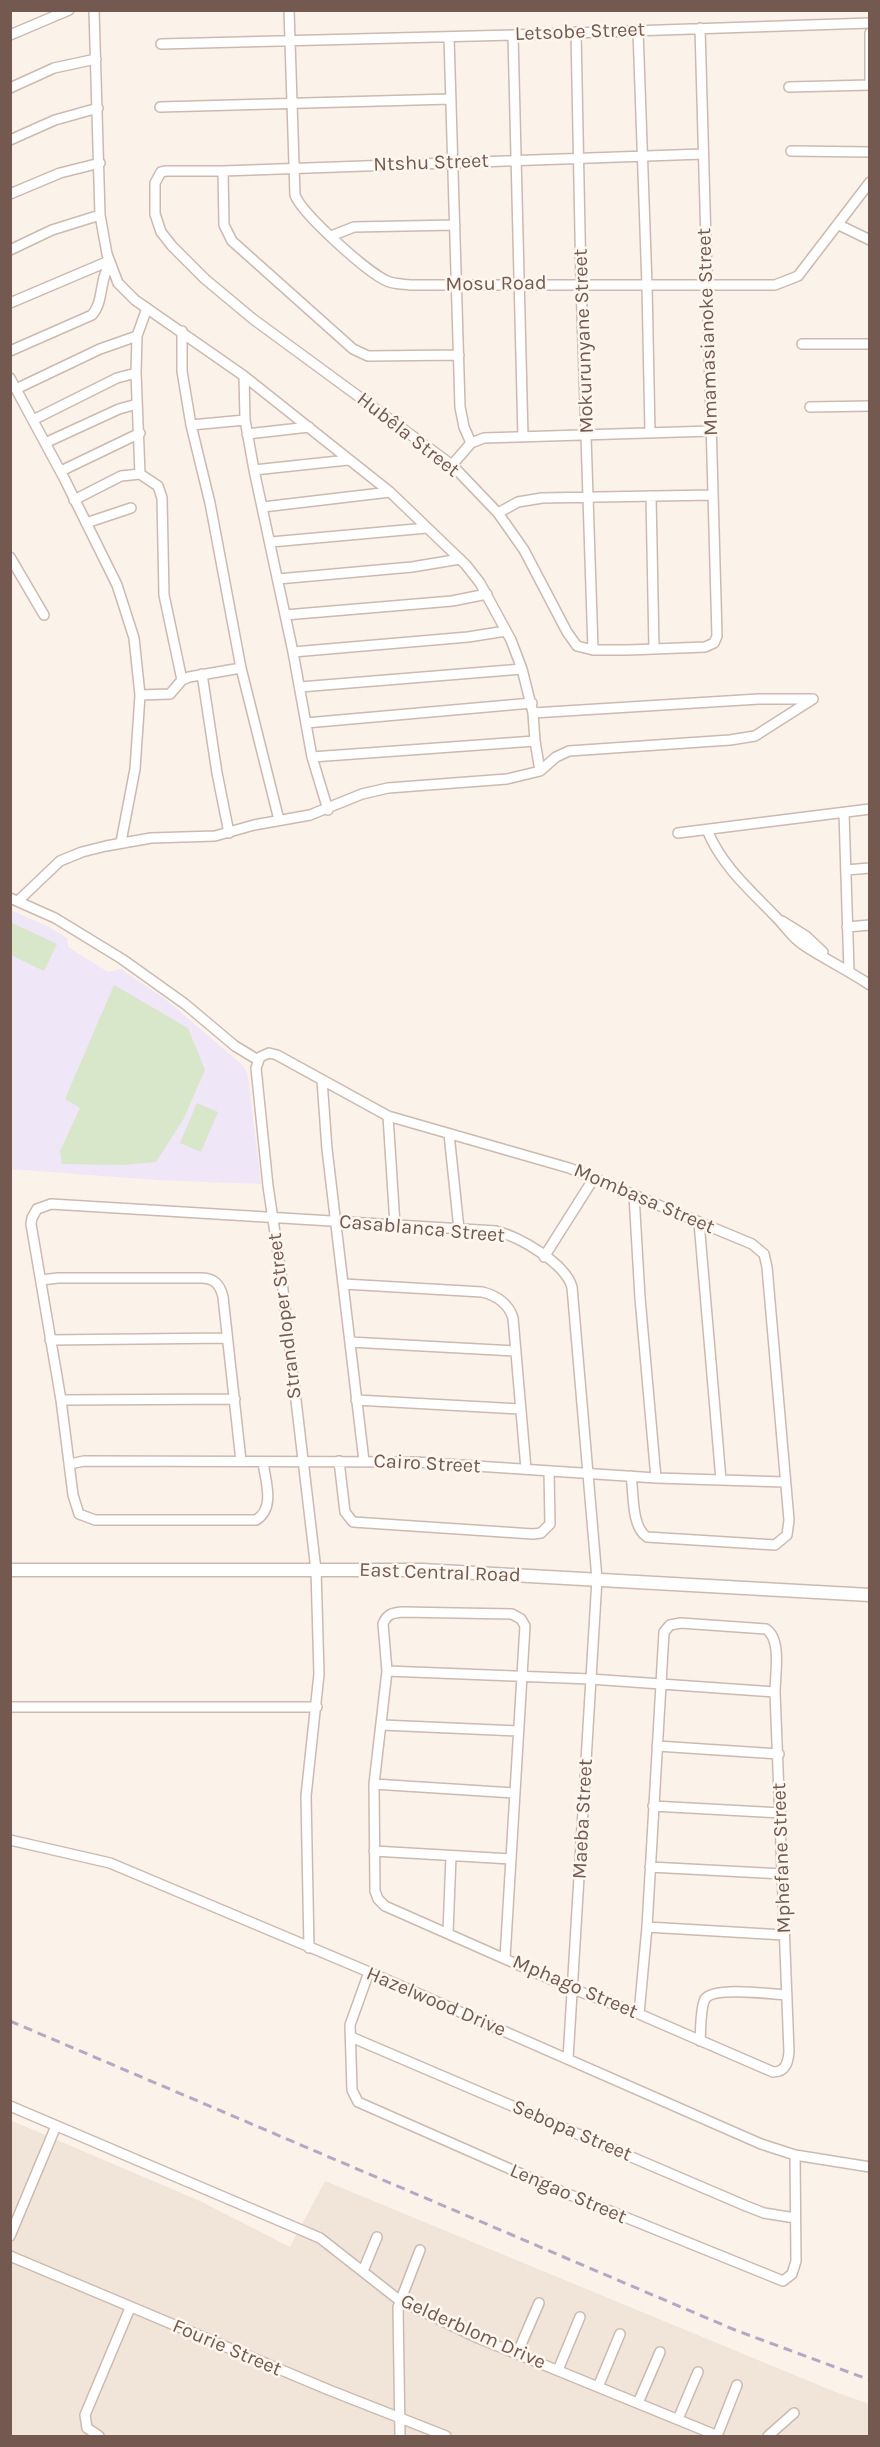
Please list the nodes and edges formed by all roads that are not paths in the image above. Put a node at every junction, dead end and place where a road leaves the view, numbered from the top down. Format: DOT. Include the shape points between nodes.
graph roads {
  1 [pos="69,10"];
  2 [pos="94,10"];
  3 [pos="289,10"];
  4 [pos="870,22"];
  5 [pos="700,28"];
  6 [pos="638,30"];
  7 [pos="576,32"];
  8 [pos="870,33"];
  9 [pos="10,35"];
  10 [pos="513,35"];
  11 [pos="449,37"];
  12 [pos="290,41"];
  13 [pos="161,44"];
  14 [pos="96,59"];
  15 [pos="870,84"];
  16 [pos="789,87"];
  17 [pos="10,88"];
  18 [pos="451,99"];
  19 [pos="293,105"];
  20 [pos="160,107"];
  21 [pos="98,108"];
  22 [pos="10,140"];
  23 [pos="791,151"];
  24 [pos="870,152"];
  25 [pos="703,154"];
  26 [pos="641,157"];
  27 [pos="580,158"];
  28 [pos="517,159"];
  29 [pos="454,162"];
  30 [pos="100,163"];
  31 [pos="293,168"];
  32 [pos="223,171"];
  33 [pos="160,172"];
  34 [pos="870,182"];
  35 [pos="10,194"];
  36 [pos="100,215"];
  37 [pos="455,225"];
  38 [pos="838,225"];
  39 [pos="331,236"];
  40 [pos="870,240"];
  41 [pos="10,250"];
  42 [pos="109,263"];
  43 [pos="581,283"];
  44 [pos="519,284"];
  45 [pos="457,285"];
  46 [pos="647,286"];
  47 [pos="707,286"];
  48 [pos="10,303"];
  49 [pos="147,308"];
  50 [pos="182,331"];
  51 [pos="137,336"];
  52 [pos="802,344"];
  53 [pos="870,344"];
  54 [pos="10,351"];
  55 [pos="459,355"];
  56 [pos="136,373"];
  57 [pos="244,376"];
  58 [pos="10,378"];
  59 [pos="16,389"];
  60 [pos="137,404"];
  61 [pos="870,406"];
  62 [pos="810,407"];
  63 [pos="33,420"];
  64 [pos="245,420"];
  65 [pos="191,425"];
  66 [pos="309,427"];
  67 [pos="711,431"];
  68 [pos="140,433"];
  69 [pos="650,433"];
  70 [pos="247,434"];
  71 [pos="587,436"];
  72 [pos="524,437"];
  73 [pos="45,443"];
  74 [pos="471,443"];
  75 [pos="348,460"];
  76 [pos="452,465"];
  77 [pos="254,470"];
  78 [pos="61,471"];
  79 [pos="140,474"];
  80 [pos="390,492"];
  81 [pos="713,495"];
  82 [pos="651,496"];
  83 [pos="589,498"];
  84 [pos="74,500"];
  85 [pos="263,507"];
  86 [pos="131,508"];
  87 [pos="498,513"];
  88 [pos="86,523"];
  89 [pos="427,528"];
  90 [pos="270,542"];
  91 [pos="460,559"];
  92 [pos="12,561"];
  93 [pos="278,579"];
  94 [pos="487,594"];
  95 [pos="44,615"];
  96 [pos="285,615"];
  97 [pos="506,631"];
  98 [pos="654,648"];
  99 [pos="593,650"];
  100 [pos="293,652"];
  101 [pos="241,668"];
  102 [pos="522,669"];
  103 [pos="202,674"];
  104 [pos="182,680"];
  105 [pos="300,687"];
  106 [pos="140,695"];
  107 [pos="533,708"];
  108 [pos="306,723"];
  109 [pos="535,741"];
  110 [pos="312,758"];
  111 [pos="540,771"];
  112 [pos="870,808"];
  113 [pos="328,810"];
  114 [pos="844,813"];
  115 [pos="279,820"];
  116 [pos="707,830"];
  117 [pos="229,832"];
  118 [pos="678,833"];
  119 [pos="121,842"];
  120 [pos="870,868"];
  121 [pos="846,870"];
  122 [pos="15,899"];
  123 [pos="870,925"];
  124 [pos="847,927"];
  125 [pos="849,970"];
  126 [pos="870,985"];
  127 [pos="258,1061"];
  128 [pos="322,1080"];
  129 [pos="388,1116"];
  130 [pos="448,1134"];
  131 [pos="594,1178"];
  132 [pos="634,1195"];
  133 [pos="273,1217"];
  134 [pos="336,1222"];
  135 [pos="699,1222"];
  136 [pos="395,1225"];
  137 [pos="459,1229"];
  138 [pos="544,1257"];
  139 [pos="40,1280"];
  140 [pos="344,1284"];
  141 [pos="227,1338"];
  142 [pos="50,1340"];
  143 [pos="350,1342"];
  144 [pos="515,1351"];
  145 [pos="235,1399"];
  146 [pos="61,1400"];
  147 [pos="356,1400"];
  148 [pos="520,1409"];
  149 [pos="241,1461"];
  150 [pos="302,1461"];
  151 [pos="339,1461"];
  152 [pos="364,1461"];
  153 [pos="263,1462"];
  154 [pos="70,1464"];
  155 [pos="526,1469"];
  156 [pos="549,1471"];
  157 [pos="588,1473"];
  158 [pos="631,1476"];
  159 [pos="656,1478"];
  160 [pos="721,1480"];
  161 [pos="785,1482"];
  162 [pos="10,1570"];
  163 [pos="316,1570"];
  164 [pos="597,1579"];
  165 [pos="870,1595"];
  166 [pos="387,1671"];
  167 [pos="522,1676"];
  168 [pos="590,1679"];
  169 [pos="659,1686"];
  170 [pos="775,1692"];
  171 [pos="10,1707"];
  172 [pos="317,1707"];
  173 [pos="382,1725"];
  174 [pos="518,1731"];
  175 [pos="657,1746"];
  176 [pos="779,1754"];
  177 [pos="374,1784"];
  178 [pos="514,1793"];
  179 [pos="653,1806"];
  180 [pos="781,1813"];
  181 [pos="10,1840"];
  182 [pos="374,1851"];
  183 [pos="451,1856"];
  184 [pos="511,1858"];
  185 [pos="650,1867"];
  186 [pos="783,1874"];
  187 [pos="647,1927"];
  188 [pos="448,1933"];
  189 [pos="784,1935"];
  190 [pos="309,1948"];
  191 [pos="505,1958"];
  192 [pos="369,1972"];
  193 [pos="573,1989"];
  194 [pos="787,1995"];
  195 [pos="639,2014"];
  196 [pos="351,2037"];
  197 [pos="700,2041"];
  198 [pos="568,2059"];
  199 [pos="766,2069"];
  200 [pos="10,2106"];
  201 [pos="56,2126"];
  202 [pos="795,2155"];
  203 [pos="865,2167"];
  204 [pos="795,2218"];
  205 [pos="10,2236"];
  206 [pos="377,2237"];
  207 [pos="420,2250"];
  208 [pos="10,2256"];
  209 [pos="363,2271"];
  210 [pos="399,2300"];
  211 [pos="539,2303"];
  212 [pos="130,2308"];
  213 [pos="580,2317"];
  214 [pos="620,2334"];
  215 [pos="660,2352"];
  216 [pos="517,2354"];
  217 [pos="558,2370"];
  218 [pos="698,2372"];
  219 [pos="737,2385"];
  220 [pos="598,2386"];
  221 [pos="638,2403"];
  222 [pos="794,2413"];
  223 [pos="400,2419"];
  224 [pos="678,2420"];
  225 [pos="99,2436"];
  226 [pos="400,2436"];
  227 [pos="446,2436"];
  228 [pos="718,2436"];
  229 [pos="768,2436"];
  1 -- 9 [label="street"];
  2 -- 14 [label="street"];
  3 -- 12 [label="street, Mosu Road"];
  4 -- 5 [label="street, Letsobe Street"];
  5 -- 6 [label="street, Letsobe Street"];
  5 -- 25 [label="street, Mmamasianoke Street"];
  6 -- 7 [label="street, Letsobe Street"];
  6 -- 26 [label="street"];
  7 -- 10 [label="street, Letsobe Street"];
  7 -- 27 [label="street, Mokurunyane Street"];
  8 -- 15 [label="street"];
  10 -- 11 [label="street, Letsobe Street"];
  10 -- 28 [label="street"];
  11 -- 12 [label="street, Letsobe Street"];
  11 -- 18 [label="street"];
  12 -- 13 [label="street, Letsobe Street"];
  12 -- 19 [label="street, Mosu Road"];
  14 -- 17 [label="street" via="54,68"];
  14 -- 21 [label="street"];
  15 -- 16 [label="street"];
  18 -- 19 [label="street"];
  18 -- 29 [label="street"];
  19 -- 20 [label="street"];
  19 -- 31 [label="street, Mosu Road"];
  21 -- 22 [label="street" via="55,120"];
  21 -- 30 [label="street"];
  23 -- 24 [label="street"];
  25 -- 26 [label="street, Ntshu Street"];
  25 -- 47 [label="street, Mmamasianoke Street"];
  26 -- 27 [label="street, Ntshu Street"];
  26 -- 46 [label="street"];
  27 -- 28 [label="street, Ntshu Street"];
  27 -- 43 [label="street, Mokurunyane Street"];
  28 -- 29 [label="street, Ntshu Street"];
  28 -- 44 [label="street"];
  29 -- 31 [label="street, Ntshu Street"];
  29 -- 37 [label="street"];
  30 -- 35 [label="street" via="60,173"];
  30 -- 36 [label="street"];
  31 -- 32 [label="street, Ntshu Street"];
  31 -- 39 [label="street, Mosu Road" via="298,202"];
  32 -- 33 [label="street, Ntshu Street"];
  32 -- 55 [label="street" via="224,225 232,241 346,344 368,356"];
  33 -- 76 [label="street, Hubêla Street" via="154,191 156,223 186,260 253,319"];
  34 -- 38 [label="street, Mosu Road"];
  36 -- 41 [label="street" via="52,230"];
  36 -- 42 [label="street"];
  37 -- 39 [label="street" via="354,227"];
  37 -- 45 [label="street"];
  38 -- 40 [label="street"];
  38 -- 47 [label="street, Mosu Road" via="792,279 768,286"];
  39 -- 45 [label="street, Mosu Road" via="386,281"];
  42 -- 48 [label="street"];
  42 -- 49 [label="street" via="118,284"];
  42 -- 54 [label="street" via="95,312"];
  43 -- 44 [label="street, Mosu Road"];
  43 -- 46 [label="street, Mosu Road"];
  43 -- 71 [label="street, Mokurunyane Street"];
  44 -- 45 [label="street, Mosu Road"];
  44 -- 72 [label="street"];
  45 -- 55 [label="street"];
  46 -- 47 [label="street, Mosu Road"];
  46 -- 69 [label="street"];
  47 -- 67 [label="street, Mmamasianoke Street"];
  49 -- 50 [label="street"];
  49 -- 51 [label="street"];
  50 -- 57 [label="street"];
  50 -- 65 [label="street" via="182,371"];
  51 -- 56 [label="street"];
  51 -- 59 [label="street"];
  52 -- 53 [label="street"];
  55 -- 74 [label="street" via="461,417"];
  56 -- 60 [label="street"];
  56 -- 63 [label="street" via="117,378"];
  57 -- 64 [label="street"];
  57 -- 66 [label="street"];
  58 -- 59 [label="street"];
  59 -- 63 [label="street"];
  60 -- 68 [label="street"];
  60 -- 73 [label="street"];
  61 -- 62 [label="street"];
  63 -- 73 [label="street"];
  64 -- 65 [label="street"];
  64 -- 70 [label="street"];
  65 -- 101 [label="street"];
  66 -- 70 [label="street"];
  66 -- 75 [label="street"];
  67 -- 69 [label="street"];
  67 -- 81 [label="street, Mmamasianoke Street"];
  68 -- 78 [label="street"];
  68 -- 79 [label="street"];
  69 -- 71 [label="street"];
  70 -- 77 [label="street"];
  71 -- 72 [label="street"];
  71 -- 83 [label="street, Mokurunyane Street"];
  72 -- 74 [label="street" via="484,438"];
  73 -- 78 [label="street"];
  74 -- 76 [label="street"];
  75 -- 77 [label="street"];
  75 -- 80 [label="street"];
  76 -- 87 [label="street, Hubêla Street"];
  77 -- 85 [label="street"];
  78 -- 84 [label="street"];
  79 -- 84 [label="street" via="121,476"];
  79 -- 104 [label="street" via="158,486 162,498 164,595"];
  80 -- 85 [label="street"];
  80 -- 89 [label="street"];
  81 -- 82 [label="street"];
  81 -- 98 [label="street, Mmamasianoke Street" via="717,636 705,647"];
  82 -- 83 [label="street"];
  82 -- 98 [label="street"];
  83 -- 87 [label="street" via="524,500"];
  83 -- 99 [label="street, Mokurunyane Street"];
  84 -- 88 [label="street"];
  85 -- 90 [label="street"];
  86 -- 88 [label="street"];
  87 -- 99 [label="street, Hubêla Street" via="524,550 573,642"];
  88 -- 106 [label="street" via="130,620"];
  89 -- 90 [label="street"];
  89 -- 91 [label="street"];
  90 -- 93 [label="street"];
  91 -- 93 [label="street"];
  91 -- 94 [label="street"];
  92 -- 95 [label="street"];
  93 -- 96 [label="street"];
  94 -- 96 [label="street" via="452,601"];
  94 -- 97 [label="street"];
  96 -- 100 [label="street"];
  97 -- 100 [label="street"];
  97 -- 102 [label="street"];
  98 -- 99 [label="street"];
  100 -- 105 [label="street"];
  101 -- 103 [label="street"];
  101 -- 115 [label="street"];
  102 -- 105 [label="street"];
  102 -- 107 [label="street"];
  103 -- 104 [label="street"];
  103 -- 117 [label="street"];
  104 -- 106 [label="street" via="170,694"];
  105 -- 108 [label="street"];
  106 -- 119 [label="street" via="135,769"];
  107 -- 108 [label="street"];
  107 -- 109 [label="street"];
  107 -- 111 [label="street" via="813,699 755,736 569,751"];
  108 -- 110 [label="street"];
  109 -- 110 [label="street"];
  109 -- 111 [label="street"];
  110 -- 113 [label="street"];
  111 -- 113 [label="street" via="507,779 388,788 362,794"];
  112 -- 114 [label="street"];
  113 -- 115 [label="street"];
  114 -- 116 [label="street"];
  114 -- 121 [label="street"];
  115 -- 117 [label="street"];
  116 -- 118 [label="street"];
  116 -- 125 [label="street" via="715,850 743,886 777,918"];
  117 -- 119 [label="street"];
  119 -- 122 [label="street" via="60,861"];
  120 -- 121 [label="street"];
  121 -- 124 [label="street"];
  122 -- 127 [label="street" via="122,959"];
  123 -- 124 [label="street"];
  124 -- 125 [label="street"];
  125 -- 126 [label="street"];
  127 -- 128 [label="street, Mombasa Street" via="273,1054"];
  127 -- 133 [label="street, Strandloper Street"];
  128 -- 129 [label="street, Mombasa Street"];
  128 -- 134 [label="street"];
  129 -- 130 [label="street, Mombasa Street"];
  129 -- 136 [label="street"];
  130 -- 131 [label="street, Mombasa Street"];
  130 -- 137 [label="street"];
  131 -- 132 [label="street, Mombasa Street"];
  131 -- 138 [label="street"];
  132 -- 135 [label="street, Mombasa Street"];
  132 -- 159 [label="street"];
  133 -- 134 [label="street, Casablanca Street"];
  133 -- 139 [label="street, Casablanca Street" via="41,1206 32,1224"];
  133 -- 150 [label="street, Strandloper Street"];
  134 -- 136 [label="street, Casablanca Street"];
  134 -- 140 [label="street"];
  135 -- 160 [label="street"];
  135 -- 161 [label="street, Mombasa Street" via="752,1244 765,1258"];
  136 -- 137 [label="street, Casablanca Street"];
  137 -- 138 [label="street, Casablanca Street" via="512,1235"];
  138 -- 157 [label="street, Casablanca Street" via="564,1271 572,1287"];
  139 -- 141 [label="street" via="211,1279 222,1292"];
  139 -- 142 [label="street"];
  140 -- 143 [label="street"];
  140 -- 144 [label="street" via="486,1293 510,1310"];
  141 -- 142 [label="street"];
  141 -- 145 [label="street"];
  142 -- 146 [label="street"];
  143 -- 144 [label="street"];
  143 -- 147 [label="street"];
  144 -- 148 [label="street"];
  145 -- 146 [label="street"];
  145 -- 149 [label="street"];
  146 -- 154 [label="street"];
  147 -- 148 [label="street"];
  147 -- 152 [label="street"];
  148 -- 155 [label="street"];
  149 -- 153 [label="street, Cairo Street"];
  149 -- 154 [label="street, Cairo Street"];
  150 -- 151 [label="street, Cairo Street"];
  150 -- 153 [label="street, Cairo Street"];
  150 -- 163 [label="street, Strandloper Street"];
  151 -- 152 [label="street, Cairo Street"];
  151 -- 156 [label="street" via="345,1512 353,1522 532,1534 541,1533 550,1524"];
  152 -- 155 [label="street, Cairo Street"];
  153 -- 154 [label="street" via="268,1506 256,1520 84,1517 76,1510"];
  155 -- 156 [label="street, Cairo Street"];
  156 -- 157 [label="street, Cairo Street"];
  157 -- 158 [label="street, Cairo Street"];
  157 -- 164 [label="street, Casablanca Street"];
  158 -- 159 [label="street, Cairo Street"];
  158 -- 161 [label="street, Mombasa Street" via="638,1524 647,1537 763,1545 776,1545 789,1530"];
  159 -- 160 [label="street, Cairo Street"];
  160 -- 161 [label="street, Cairo Street"];
  162 -- 163 [label="street, East Central Road"];
  163 -- 164 [label="street, East Central Road" via="422,1570"];
  163 -- 172 [label="street, Strandloper Street"];
  164 -- 165 [label="street, East Central Road"];
  164 -- 168 [label="street, Maeba Street"];
  166 -- 167 [label="street"];
  166 -- 167 [label="street" via="384,1620 391,1613 517,1616 525,1626"];
  166 -- 173 [label="street"];
  167 -- 168 [label="street"];
  167 -- 174 [label="street"];
  168 -- 169 [label="street"];
  168 -- 193 [label="street, Maeba Street"];
  169 -- 170 [label="street"];
  169 -- 170 [label="street, Mphefane Street" via="662,1638 666,1628 681,1623 766,1629 775,1646"];
  169 -- 175 [label="street"];
  170 -- 176 [label="street, Mphefane Street"];
  171 -- 172 [label="street"];
  172 -- 190 [label="street, Strandloper Street" via="306,1796"];
  173 -- 174 [label="street"];
  173 -- 177 [label="street"];
  174 -- 178 [label="street"];
  175 -- 176 [label="street"];
  175 -- 179 [label="street"];
  176 -- 180 [label="street, Mphefane Street"];
  177 -- 178 [label="street"];
  177 -- 182 [label="street"];
  178 -- 184 [label="street"];
  179 -- 180 [label="street"];
  179 -- 185 [label="street"];
  180 -- 186 [label="street, Mphefane Street"];
  181 -- 190 [label="street, Hazelwood Drive" via="110,1863"];
  182 -- 183 [label="street"];
  182 -- 188 [label="street, Mphago Street" via="378,1899 385,1906"];
  183 -- 184 [label="street"];
  183 -- 188 [label="street"];
  184 -- 191 [label="street"];
  185 -- 186 [label="street"];
  185 -- 187 [label="street"];
  186 -- 189 [label="street, Mphefane Street"];
  187 -- 189 [label="street"];
  187 -- 195 [label="street"];
  188 -- 191 [label="street, Mphago Street"];
  189 -- 194 [label="street, Mphefane Street"];
  190 -- 192 [label="street, Hazelwood Drive"];
  191 -- 193 [label="street, Mphago Street"];
  192 -- 196 [label="street, Lengao Street" via="351,2016"];
  192 -- 198 [label="street, Hazelwood Drive"];
  193 -- 195 [label="street, Mphago Street"];
  193 -- 198 [label="street, Maeba Street"];
  194 -- 197 [label="street" via="711,1994 703,2006"];
  194 -- 199 [label="street, Mphefane Street" via="788,2060 779,2072"];
  195 -- 197 [label="street, Mphago Street"];
  196 -- 204 [label="street, Sebopa Street" via="746,2206"];
  196 -- 204 [label="street, Lengao Street" via="352,2090 364,2106 779,2281 789,2278 795,2268"];
  197 -- 199 [label="street, Mphago Street"];
  198 -- 202 [label="street, Hazelwood Drive" via="761,2144"];
  200 -- 201 [label="street, Gelderblom Drive"];
  201 -- 205 [label="street"];
  201 -- 209 [label="street, Gelderblom Drive" via="309,2233"];
  202 -- 203 [label="street, Hazelwood Drive"];
  202 -- 204 [label="street, Lengao Street"];
  206 -- 209 [label="street"];
  207 -- 210 [label="street"];
  208 -- 212 [label="street, Fourie Street"];
  209 -- 210 [label="street, Gelderblom Drive"];
  210 -- 216 [label="street, Gelderblom Drive"];
  210 -- 223 [label="street"];
  211 -- 216 [label="street"];
  212 -- 223 [label="street, Fourie Street"];
  212 -- 225 [label="street" via="85,2415 87,2428"];
  213 -- 217 [label="street"];
  214 -- 220 [label="street"];
  215 -- 221 [label="street"];
  216 -- 217 [label="street, Gelderblom Drive"];
  217 -- 220 [label="street, Gelderblom Drive"];
  218 -- 224 [label="street"];
  219 -- 228 [label="street"];
  220 -- 221 [label="street, Gelderblom Drive"];
  221 -- 224 [label="street, Gelderblom Drive"];
  222 -- 229 [label="street"];
  223 -- 226 [label="street"];
  223 -- 227 [label="street, Fourie Street"];
  224 -- 228 [label="street, Gelderblom Drive"];
}
